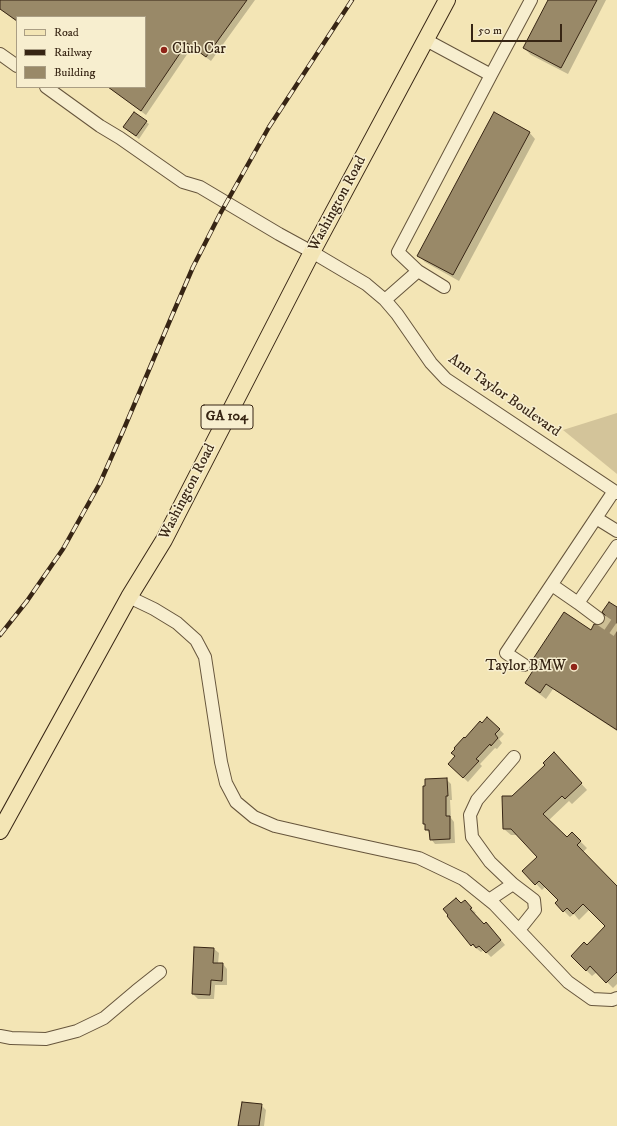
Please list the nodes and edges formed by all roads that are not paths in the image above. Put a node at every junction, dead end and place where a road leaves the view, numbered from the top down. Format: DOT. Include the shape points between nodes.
graph roads {
  1 [pos="447,0"];
  2 [pos="531,0"];
  3 [pos="426,40"];
  4 [pos="0,54"];
  5 [pos="16,65"];
  6 [pos="491,75"];
  7 [pos="47,88"];
  8 [pos="312,252"];
  9 [pos="418,272"];
  10 [pos="444,287"];
  11 [pos="385,300"];
  12 [pos="615,492"];
  13 [pos="596,518"];
  14 [pos="617,532"];
  15 [pos="617,546"];
  16 [pos="552,585"];
  17 [pos="129,597"];
  18 [pos="578,603"];
  19 [pos="598,618"];
  20 [pos="524,665"];
  21 [pos="514,757"];
  22 [pos="0,831"];
  23 [pos="513,884"];
  24 [pos="489,900"];
  25 [pos="519,930"];
  26 [pos="160,972"];
  27 [pos="617,998"];
  28 [pos="0,1036"];
  1 -- 3 [label="main road, Washington Road / GA 104"];
  2 -- 6 [label="street"];
  3 -- 6 [label="street"];
  3 -- 8 [label="main road, Washington Road / GA 104"];
  4 -- 5 [label="street"];
  6 -- 9 [label="street" via="398,252"];
  7 -- 8 [label="street, Ann Taylor Boulevard" via="183,182 200,187"];
  8 -- 11 [label="street, Ann Taylor Boulevard" via="366,284"];
  8 -- 17 [label="main road, Washington Road / GA 104" via="164,540"];
  9 -- 10 [label="street"];
  9 -- 11 [label="street"];
  11 -- 12 [label="street, Ann Taylor Boulevard" via="431,363 446,379"];
  12 -- 13 [label="street"];
  13 -- 14 [label="street"];
  13 -- 16 [label="street"];
  15 -- 18 [label="street"];
  16 -- 18 [label="street"];
  16 -- 20 [label="street" via="506,653"];
  17 -- 22 [label="main road, Washington Road / GA 104"];
  17 -- 24 [label="street" via="177,623 196,640 205,657 221,762 226,783 236,802 254,817 275,826 419,858 462,879"];
  18 -- 19 [label="street"];
  21 -- 23 [label="street" via="477,800 470,815 472,836 490,862"];
  23 -- 24 [label="street"];
  23 -- 25 [label="street" via="534,900 535,910"];
  24 -- 25 [label="street"];
  25 -- 27 [label="street" via="568,982 592,999"];
  26 -- 28 [label="street" via="104,1018 77,1031 46,1039"];
}
